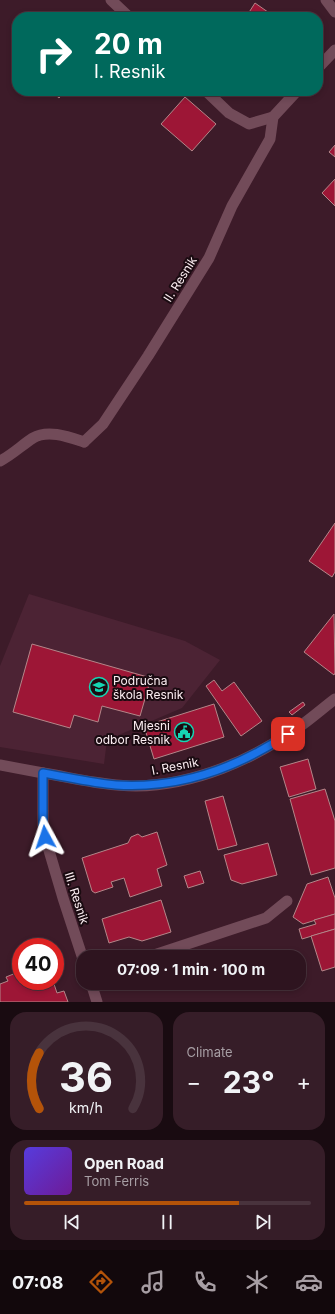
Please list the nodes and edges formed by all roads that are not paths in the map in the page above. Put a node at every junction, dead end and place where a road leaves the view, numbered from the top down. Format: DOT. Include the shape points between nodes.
graph roads {
  1 [pos="111,0"];
  2 [pos="326,0"];
  3 [pos="124,12"];
  4 [pos="335,12"];
  5 [pos="335,50"];
  6 [pos="323,63"];
  7 [pos="211,96"];
  8 [pos="292,96"];
  9 [pos="273,117"];
  10 [pos="0,461"];
  11 [pos="335,699"];
  12 [pos="0,765"];
  13 [pos="43,773"];
  14 [pos="287,901"];
  15 [pos="80,950"];
  16 [pos="169,950"];
  17 [pos="93,990"];
  18 [pos="97,1002"];
  1 -- 3 [label="street"];
  2 -- 4 [label="street"];
  5 -- 6 [label="street"];
  7 -- 9 [label="street" via="229,113 250,124"];
  8 -- 9 [label="street"];
  9 -- 10 [label="street, II. Resnik" via="270,139 232,206 209,258 103,424 84,442 61,435 46,434 34,437"];
  11 -- 13 [label="street, I. Resnik" via="300,726 254,755 199,776 137,786 114,785"];
  12 -- 13 [label="street, I. Resnik"];
  13 -- 15 [label="street, III. Resnik" via="45,837"];
  14 -- 16 [label="street" via="266,918"];
  17 -- 18 [label="street"];
}
